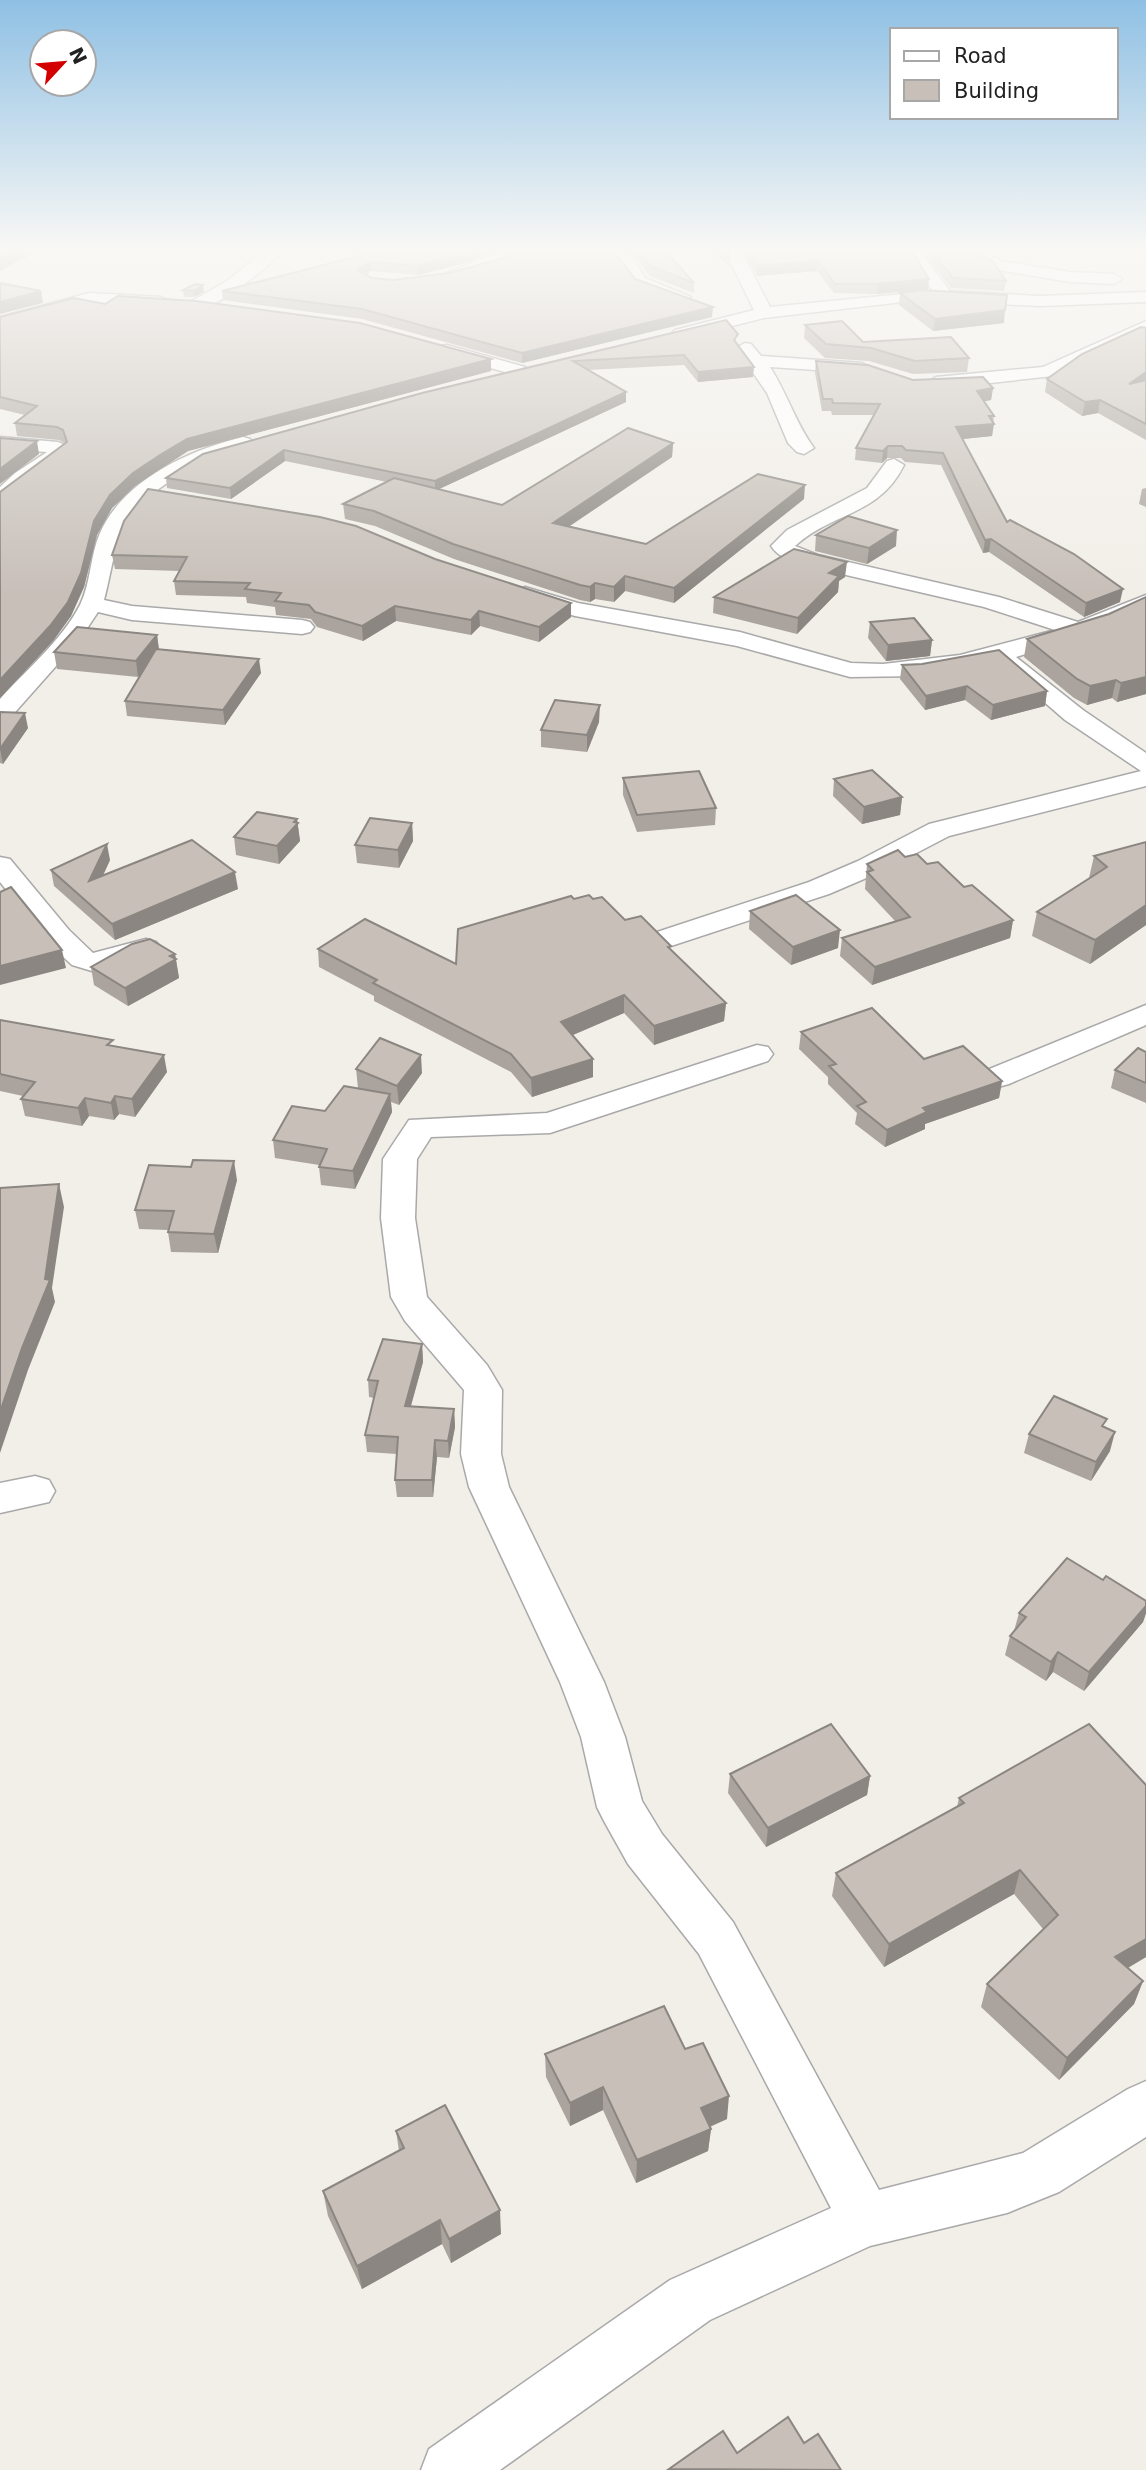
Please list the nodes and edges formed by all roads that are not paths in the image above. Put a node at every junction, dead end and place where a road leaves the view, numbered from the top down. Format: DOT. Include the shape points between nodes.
graph roads {
  1 [pos="496,362"];
  2 [pos="757,362"];
  3 [pos="773,362"];
  4 [pos="1068,362"];
  5 [pos="877,370"];
  6 [pos="484,380"];
  7 [pos="921,383"];
  8 [pos="264,438"];
  9 [pos="0,443"];
  10 [pos="803,448"];
  11 [pos="894,465"];
  12 [pos="143,494"];
  13 [pos="0,499"];
  14 [pos="178,499"];
  15 [pos="499,585"];
  16 [pos="1146,602"];
  17 [pos="92,604"];
  18 [pos="302,627"];
  19 [pos="1075,629"];
  20 [pos="1003,653"];
  21 [pos="0,678"];
  22 [pos="31,683"];
  23 [pos="0,714"];
  24 [pos="1146,765"];
  25 [pos="1146,778"];
  26 [pos="0,865"];
  27 [pos="664,939"];
  28 [pos="146,948"];
  29 [pos="1146,1014"];
  30 [pos="757,1054"];
  31 [pos="998,1077"];
  32 [pos="1142,2120"];
  33 [pos="866,2220"];
  34 [pos="450,2470"];
  1 -- 6 [label="street" via="526,370"];
  2 -- 10 [label="street" via="780,396"];
  3 -- 5 [label="street"];
  4 -- 7 [label="street" via="1047,372"];
  8 -- 12 [label="street" via="187,462"];
  9 -- 13 [label="street" via="51,446 57,454 22,477"];
  11 -- 19 [label="street" via="888,481 873,493 782,546 811,560 991,601"];
  12 -- 14 [label="street"];
  12 -- 17 [label="street" via="111,533"];
  15 -- 20 [label="street" via="575,609 740,639 850,670 893,670"];
  16 -- 19 [label="street"];
  17 -- 18 [label="street" via="132,613"];
  17 -- 22 [label="street"];
  19 -- 20 [label="street"];
  20 -- 24 [label="street" via="1074,715"];
  21 -- 22 [label="street"];
  22 -- 23 [label="street"];
  25 -- 27 [label="street" via="939,830 907,842 868,867"];
  26 -- 28 [label="street" via="34,902 63,944 84,961"];
  29 -- 31 [label="street"];
  30 -- 33 [label="street" via="550,1123 421,1127 400,1159 398,1218 412,1306 484,1390 481,1454 489,1487 582,1682 603,1737 620,1807 645,1849 716,1938"];
  32 -- 33 [label="street" via="1007,2186"];
  33 -- 34 [label="street" via="690,2301"];
}
